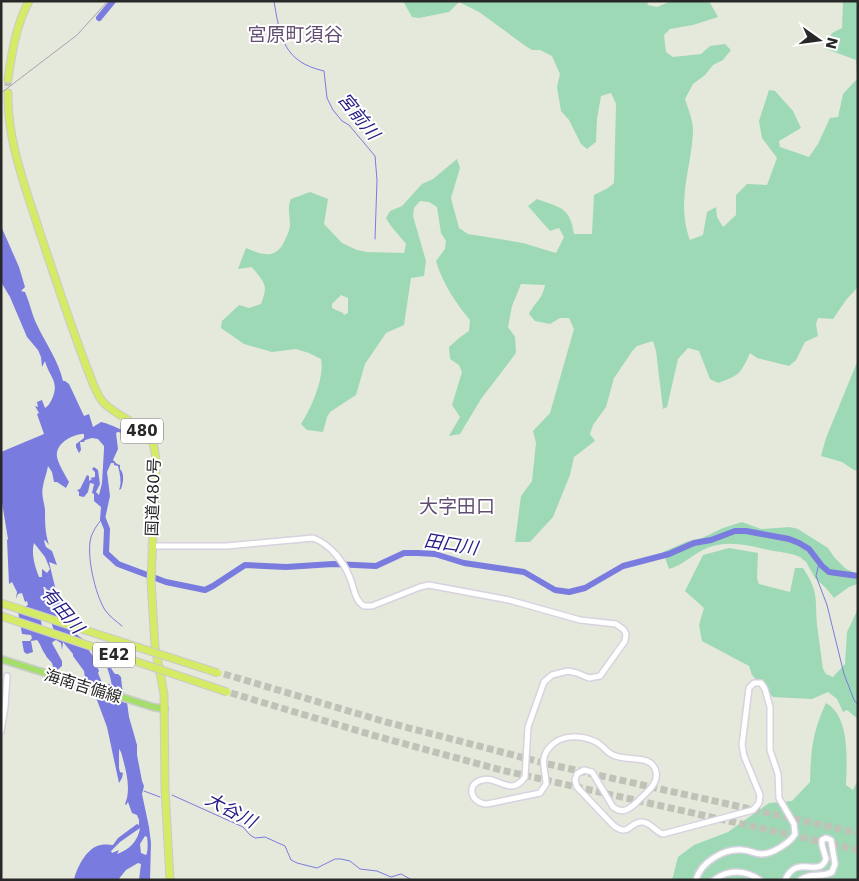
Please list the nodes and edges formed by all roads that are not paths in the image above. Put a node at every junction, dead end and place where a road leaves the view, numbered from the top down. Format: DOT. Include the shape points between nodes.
graph roads {
  1 [pos="29,1"];
  2 [pos="8,78"];
  3 [pos="8,93"];
  4 [pos="151,546"];
  5 [pos="1,604"];
  6 [pos="1,616"];
  7 [pos="1,659"];
  8 [pos="221,673"];
  9 [pos="7,676"];
  10 [pos="229,693"];
  11 [pos="165,709"];
  12 [pos="1,731"];
  13 [pos="170,880"];
  14 [pos="696,880"];
  15 [pos="714,880"];
  16 [pos="760,880"];
  17 [pos="785,880"];
  18 [pos="800,880"];
  1 -- 2 [label="highway" via="19,25"];
  3 -- 4 [label="highway, 国道480号 / 480" via="9,119 21,172 52,271 94,386 103,402 145,433 155,449"];
  4 -- 11 [label="highway, 国道480号 / 480" via="155,646"];
  4 -- 14 [label="street" via="216,547 313,538 327,546 342,563 358,601 366,607 429,585 509,600 580,620 616,624 624,630 624,643 600,676 589,678 568,672 552,675 544,682 527,730 525,777 512,786 479,781 473,786 472,794 480,804 542,792 546,784 543,764 546,751 556,742 573,736 594,742 614,756 647,761 655,768 654,784 624,811 613,807 592,772 584,770 577,774 577,787 620,830 643,822 663,834 753,810 760,795 743,753 742,739 749,688 755,683 763,685 771,711 770,750 778,774 780,800 794,824 795,834 770,853 741,849 726,852 705,864"];
  5 -- 8 [label="highway, E42, bridge"];
  6 -- 10 [label="highway, E42, bridge"];
  7 -- 11 [label="main road, 海南吉備線"];
  9 -- 12 [label="street"];
  11 -- 13 [label="highway, 国道480号 / 480" via="164,779"];
  15 -- 16 [label="street" via="742,871"];
  17 -- 18 [label="street" via="794,868 818,868 822,865 826,858 822,840 831,840 835,864 832,872 807,875"];
}
